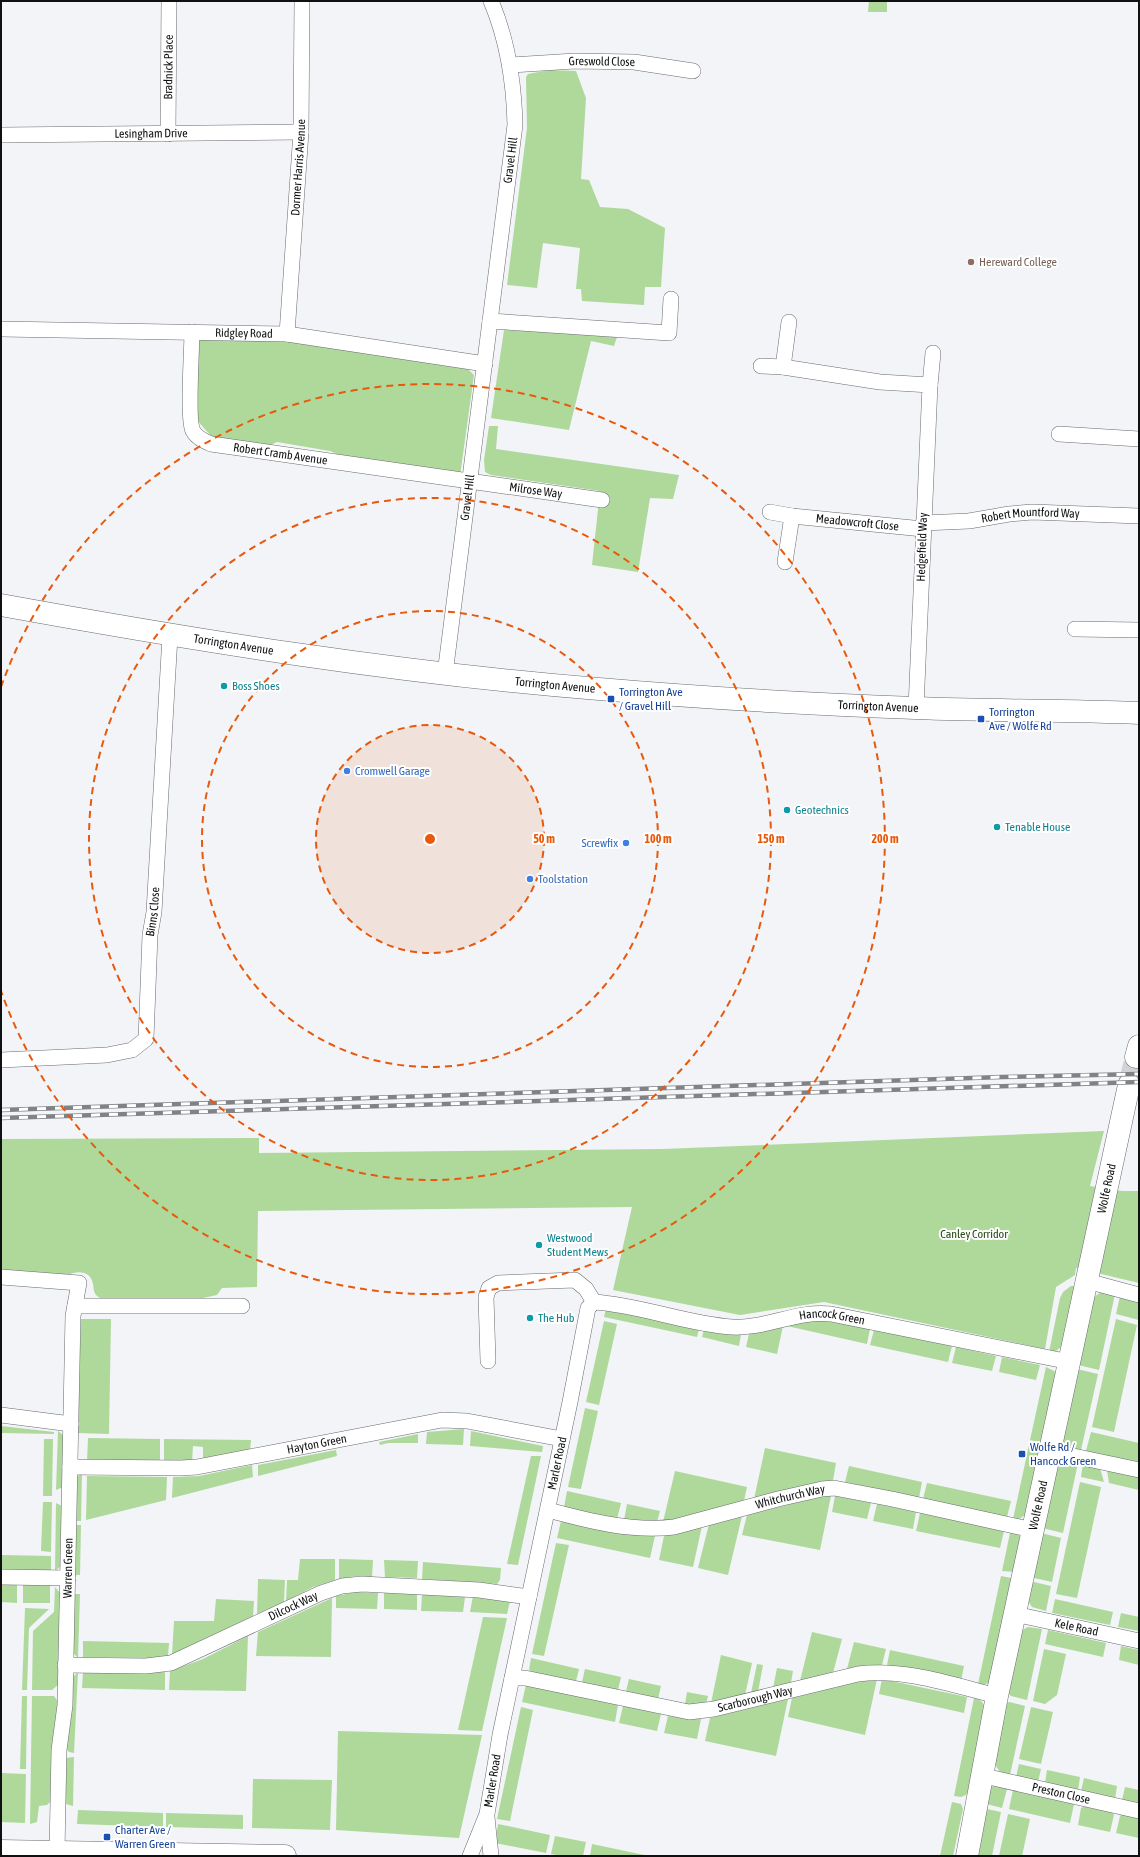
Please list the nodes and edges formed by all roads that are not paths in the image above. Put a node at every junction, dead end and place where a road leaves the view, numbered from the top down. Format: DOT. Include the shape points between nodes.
graph roads {
  1 [pos="169,1"];
  2 [pos="302,1"];
  3 [pos="491,1"];
  4 [pos="511,64"];
  5 [pos="693,71"];
  6 [pos="301,132"];
  7 [pos="168,134"];
  8 [pos="1,135"];
  9 [pos="671,299"];
  10 [pos="490,321"];
  11 [pos="789,322"];
  12 [pos="1,329"];
  13 [pos="192,332"];
  14 [pos="287,334"];
  15 [pos="934,353"];
  16 [pos="485,364"];
  17 [pos="761,366"];
  18 [pos="783,367"];
  19 [pos="930,385"];
  20 [pos="1059,434"];
  21 [pos="1139,439"];
  22 [pos="470,482"];
  23 [pos="602,500"];
  24 [pos="770,512"];
  25 [pos="792,516"];
  26 [pos="1139,516"];
  27 [pos="923,526"];
  28 [pos="786,562"];
  29 [pos="1,605"];
  30 [pos="1075,629"];
  31 [pos="1139,630"];
  32 [pos="170,636"];
  33 [pos="445,674"];
  34 [pos="916,708"];
  35 [pos="1139,713"];
  36 [pos="1,1060"];
  37 [pos="1129,1085"];
  38 [pos="1,1278"];
  39 [pos="1087,1281"];
  40 [pos="1139,1295"];
  41 [pos="594,1302"];
  42 [pos="75,1306"];
  43 [pos="242,1306"];
  44 [pos="488,1361"];
  45 [pos="1070,1362"];
  46 [pos="1,1415"];
  47 [pos="71,1424"];
  48 [pos="562,1439"];
  49 [pos="1050,1451"];
  50 [pos="70,1467"];
  51 [pos="1139,1470"];
  52 [pos="548,1510"];
  53 [pos="1033,1530"];
  54 [pos="1,1577"];
  55 [pos="68,1578"];
  56 [pos="529,1597"];
  57 [pos="1015,1614"];
  58 [pos="1139,1641"];
  59 [pos="66,1665"];
  60 [pos="512,1678"];
  61 [pos="998,1696"];
  62 [pos="984,1776"];
  63 [pos="1139,1812"];
  64 [pos="487,1814"];
  65 [pos="1,1851"];
  66 [pos="57,1852"];
  67 [pos="285,1856"];
  68 [pos="470,1856"];
  69 [pos="491,1856"];
  70 [pos="967,1856"];
  1 -- 7 [label="street, Bradnick Place"];
  2 -- 6 [label="street, Dormer Harris Avenue"];
  3 -- 4 [label="street, Gravel Hill"];
  4 -- 5 [label="street, Greswold Close" via="634,62"];
  4 -- 10 [label="street, Gravel Hill" via="515,125"];
  6 -- 7 [label="street, Lesingham Drive"];
  6 -- 14 [label="street, Dormer Harris Avenue"];
  7 -- 8 [label="street, Lesingham Drive"];
  9 -- 10 [label="street" via="669,333"];
  10 -- 16 [label="street, Gravel Hill"];
  11 -- 18 [label="street"];
  12 -- 13 [label="street, Ridgley Road"];
  13 -- 14 [label="street, Ridgley Road"];
  13 -- 22 [label="street, Robert Cramb Avenue" via="190,415 193,430 210,444"];
  14 -- 16 [label="street, Ridgley Road"];
  15 -- 19 [label="street, Hedgefield Way"];
  16 -- 22 [label="street, Gravel Hill"];
  17 -- 18 [label="street"];
  18 -- 19 [label="street" via="880,382"];
  19 -- 27 [label="street, Hedgefield Way"];
  20 -- 21 [label="street"];
  22 -- 23 [label="street, Milrose Way"];
  22 -- 33 [label="street, Gravel Hill"];
  24 -- 25 [label="street, Meadowcroft Close"];
  25 -- 27 [label="street, Meadowcroft Close"];
  25 -- 28 [label="street"];
  26 -- 27 [label="street, Robert Mountford Way" via="1032,512"];
  27 -- 34 [label="street, Hedgefield Way"];
  29 -- 32 [label="street, Torrington Avenue"];
  30 -- 31 [label="street"];
  32 -- 33 [label="street, Torrington Avenue"];
  32 -- 36 [label="street, Binns Close" via="154,906 150,935 146,1039 132,1050 107,1055"];
  33 -- 34 [label="street, Torrington Avenue" via="728,699"];
  34 -- 35 [label="street, Torrington Avenue"];
  37 -- 39 [label="street, Wolfe Road"];
  38 -- 42 [label="street, Warren Green" via="79,1283"];
  39 -- 40 [label="street"];
  39 -- 45 [label="street, Wolfe Road"];
  41 -- 44 [label="street" via="586,1289 574,1280 493,1285 486,1297"];
  41 -- 45 [label="street, Hancock Green" via="733,1327 757,1325 809,1313 831,1314"];
  41 -- 48 [label="street, Marler Road" via="588,1308"];
  42 -- 43 [label="street"];
  42 -- 47 [label="street, Warren Green"];
  45 -- 49 [label="street, Wolfe Road"];
  46 -- 47 [label="street"];
  47 -- 50 [label="street, Warren Green"];
  48 -- 50 [label="street, Hayton Green" via="467,1420 442,1420 197,1467"];
  48 -- 52 [label="street, Marler Road"];
  49 -- 51 [label="street"];
  49 -- 53 [label="street, Wolfe Road"];
  50 -- 55 [label="street, Warren Green"];
  52 -- 53 [label="street, Whitchurch Way" via="624,1527 658,1529 834,1488"];
  52 -- 56 [label="street, Marler Road"];
  53 -- 57 [label="street, Wolfe Road"];
  54 -- 55 [label="street"];
  55 -- 59 [label="street, Warren Green"];
  56 -- 59 [label="street, Dilcock Way" via="479,1590 362,1584 342,1586 321,1593 172,1663 146,1666"];
  56 -- 60 [label="street, Marler Road"];
  57 -- 58 [label="street, Kele Road"];
  57 -- 61 [label="street, Wolfe Road"];
  59 -- 66 [label="street, Warren Green" via="65,1705 59,1750"];
  60 -- 61 [label="street, Scarborough Way" via="525,1678 689,1712 714,1709 872,1672 898,1674"];
  60 -- 64 [label="street, Marler Road"];
  61 -- 62 [label="street, Wolfe Road"];
  62 -- 63 [label="street, Preston Close"];
  62 -- 70 [label="street, Wolfe Road"];
  64 -- 68 [label="street, Marler Road"];
  64 -- 69 [label="street, Marler Road"];
  65 -- 66 [label="street"];
  66 -- 67 [label="street"];
}
